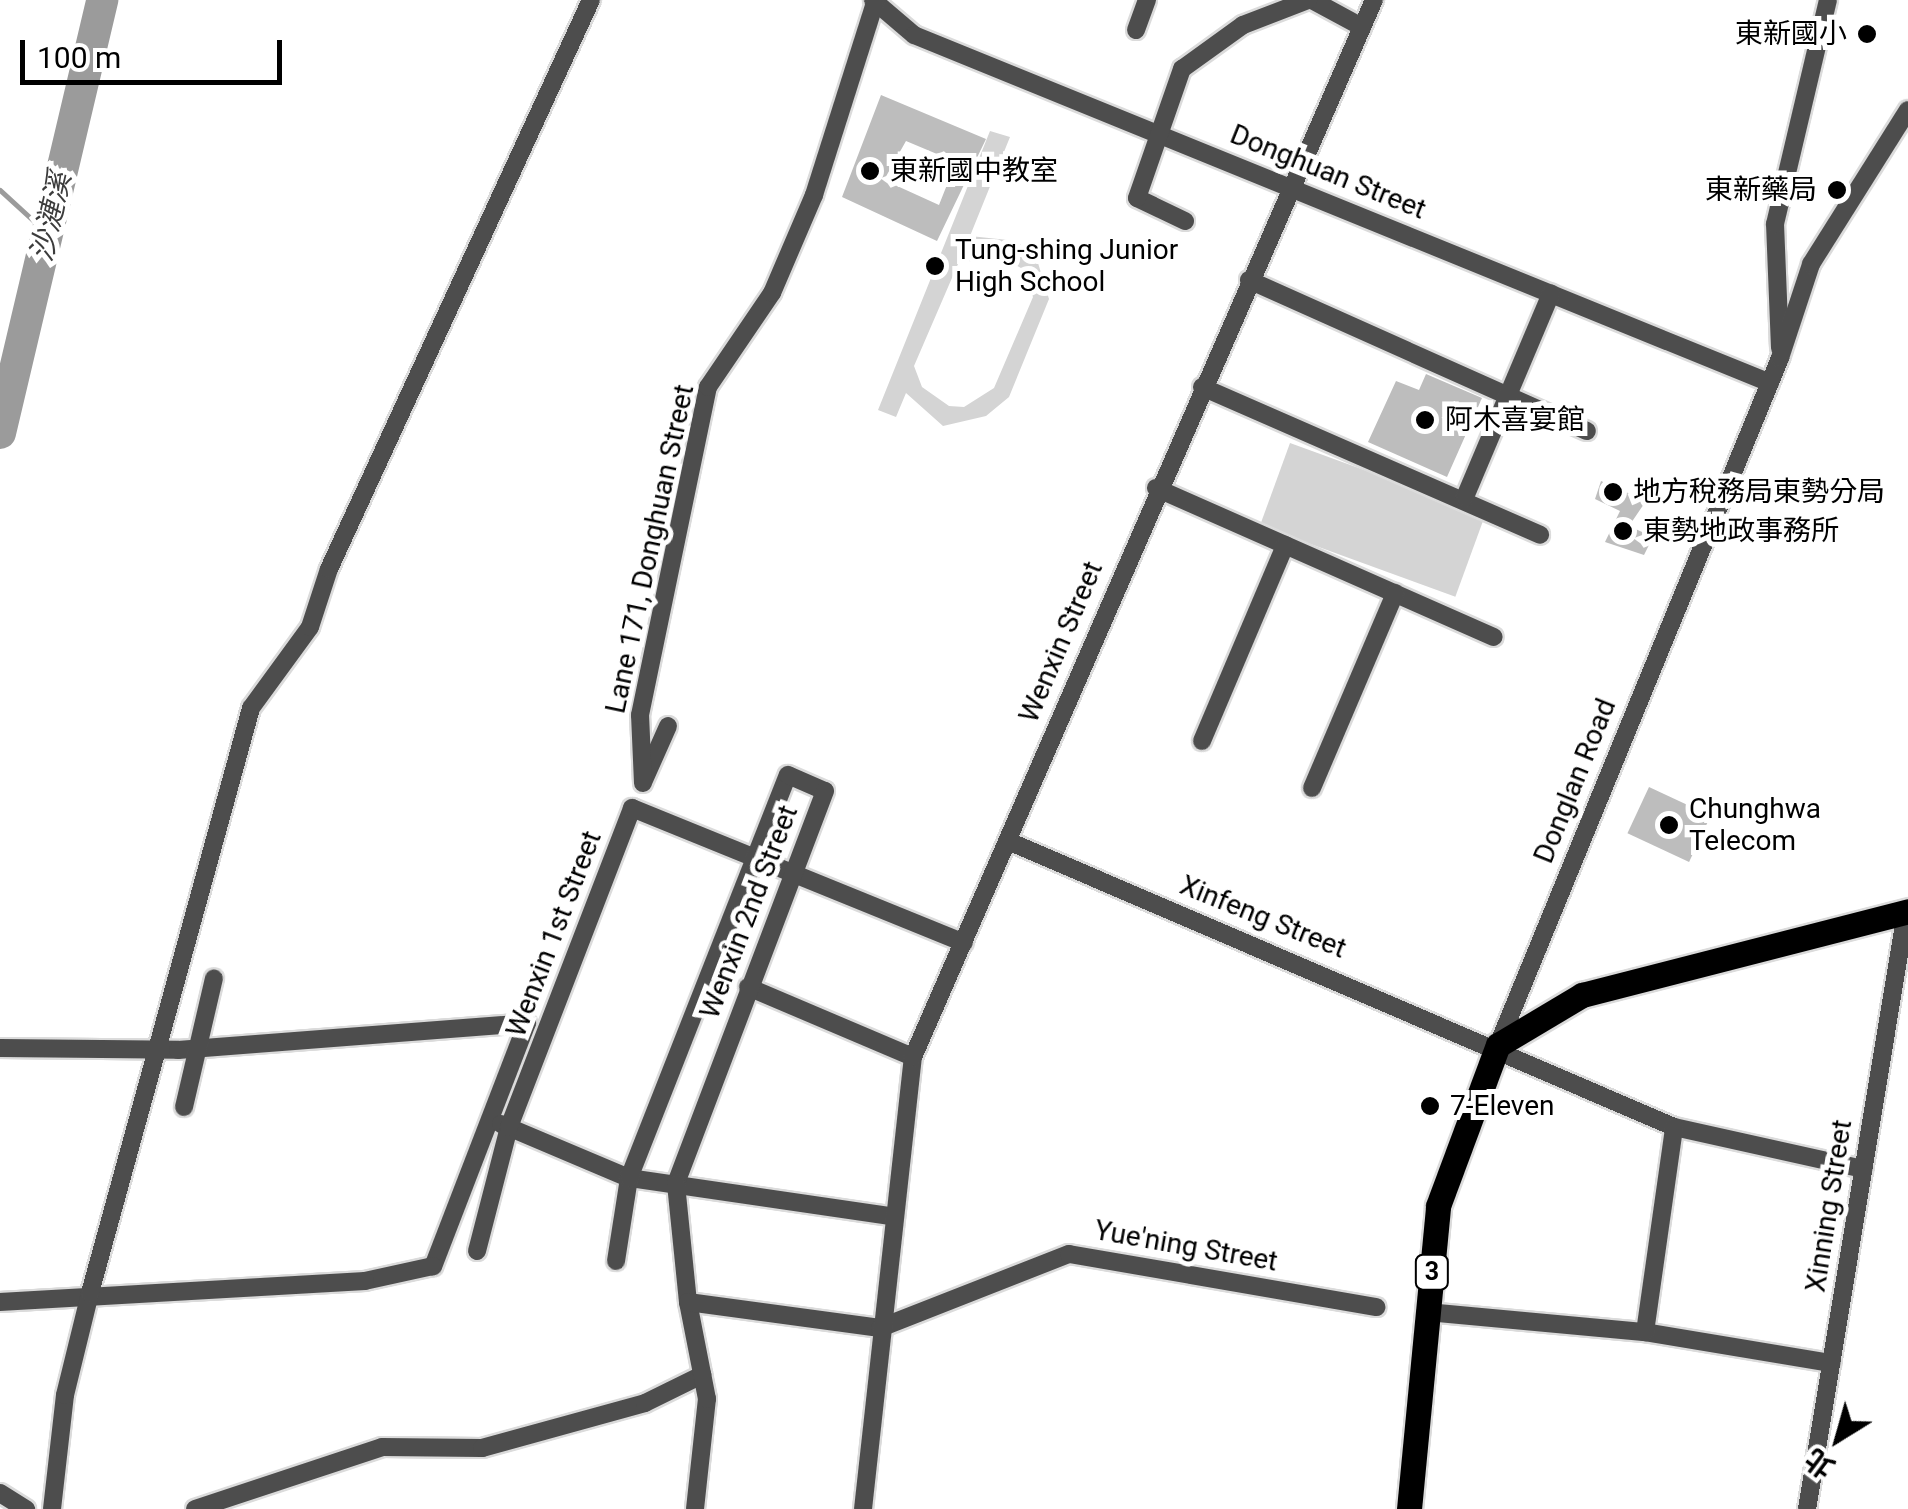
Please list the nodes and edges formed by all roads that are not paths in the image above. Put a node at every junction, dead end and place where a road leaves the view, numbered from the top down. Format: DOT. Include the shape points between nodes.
graph roads {
  1 [pos="592,0"];
  2 [pos="1146,0"];
  3 [pos="1310,0"];
  4 [pos="1374,0"];
  5 [pos="1828,0"];
  6 [pos="874,2"];
  7 [pos="1362,27"];
  8 [pos="1136,30"];
  9 [pos="1908,110"];
  10 [pos="1158,134"];
  11 [pos="1292,187"];
  12 [pos="1185,222"];
  13 [pos="1250,280"];
  14 [pos="1552,293"];
  15 [pos="1780,358"];
  16 [pos="1770,383"];
  17 [pos="1202,388"];
  18 [pos="1508,394"];
  19 [pos="1586,431"];
  20 [pos="1156,488"];
  21 [pos="1465,496"];
  22 [pos="1540,535"];
  23 [pos="1285,544"];
  24 [pos="1395,593"];
  25 [pos="1494,636"];
  26 [pos="668,726"];
  27 [pos="1202,741"];
  28 [pos="642,784"];
  29 [pos="1312,788"];
  30 [pos="632,808"];
  31 [pos="1008,841"];
  32 [pos="754,858"];
  33 [pos="794,874"];
  34 [pos="1907,912"];
  35 [pos="964,943"];
  36 [pos="214,978"];
  37 [pos="748,987"];
  38 [pos="1498,1046"];
  39 [pos="194,1047"];
  40 [pos="0,1048"];
  41 [pos="156,1050"];
  42 [pos="913,1057"];
  43 [pos="184,1107"];
  44 [pos="491,1120"];
  45 [pos="1674,1126"];
  46 [pos="510,1127"];
  47 [pos="1863,1169"];
  48 [pos="629,1178"];
  49 [pos="676,1184"];
  50 [pos="890,1216"];
  51 [pos="477,1250"];
  52 [pos="616,1261"];
  53 [pos="90,1292"];
  54 [pos="0,1302"];
  55 [pos="688,1302"];
  56 [pos="1376,1307"];
  57 [pos="1428,1312"];
  58 [pos="880,1328"];
  59 [pos="1646,1332"];
  60 [pos="1831,1363"];
  61 [pos="702,1375"];
  62 [pos="0,1493"];
  63 [pos="26,1509"];
  64 [pos="52,1509"];
  65 [pos="195,1509"];
  66 [pos="695,1509"];
  67 [pos="863,1509"];
  68 [pos="1409,1509"];
  69 [pos="1807,1509"];
  1 -- 41 [label="street" via="336,552 310,627 251,708"];
  2 -- 8 [label="street"];
  3 -- 7 [label="street"];
  3 -- 10 [label="street" via="1243,26 1182,69"];
  4 -- 7 [label="street, Wenxin Street"];
  5 -- 15 [label="street" via="1774,224"];
  6 -- 10 [label="street, Donghuan Street" via="914,35"];
  6 -- 28 [label="street, Lane 171, Donghuan Street" via="814,195 772,293 708,387 640,715"];
  7 -- 11 [label="street, Wenxin Street"];
  9 -- 15 [label="street, Donglan Road" via="1811,264"];
  10 -- 11 [label="street, Donghuan Street"];
  10 -- 12 [label="street" via="1137,198"];
  11 -- 13 [label="street, Wenxin Street"];
  11 -- 14 [label="street, Donghuan Street"];
  13 -- 17 [label="street, Wenxin Street"];
  13 -- 18 [label="street"];
  14 -- 16 [label="street, Donghuan Street"];
  14 -- 18 [label="street"];
  15 -- 16 [label="street, Donglan Road"];
  16 -- 38 [label="street, Donglan Road"];
  17 -- 20 [label="street, Wenxin Street"];
  17 -- 21 [label="street"];
  18 -- 19 [label="street"];
  18 -- 21 [label="street"];
  20 -- 23 [label="street"];
  20 -- 31 [label="street, Wenxin Street"];
  21 -- 22 [label="street"];
  23 -- 24 [label="street"];
  23 -- 27 [label="street"];
  24 -- 25 [label="street"];
  24 -- 29 [label="street"];
  26 -- 28 [label="street"];
  28 -- 30 [label="street"];
  30 -- 32 [label="street, Wenxin 1st Street"];
  30 -- 46 [label="street, Wenxin 1st Street"];
  31 -- 35 [label="street, Wenxin Street"];
  31 -- 38 [label="street, Xinfeng Street"];
  32 -- 33 [label="street, Wenxin 1st Street"];
  32 -- 33 [label="street, Wenxin 2nd Street" via="788,775 825,792"];
  32 -- 48 [label="street, Wenxin 2nd Street"];
  33 -- 35 [label="street, Wenxin 1st Street"];
  33 -- 37 [label="street, Wenxin 2nd Street"];
  34 -- 38 [label="main road" via="1582,996"];
  34 -- 47 [label="street, Xinning Street"];
  35 -- 42 [label="street, Wenxin Street"];
  36 -- 39 [label="street"];
  37 -- 42 [label="street"];
  37 -- 49 [label="street, Wenxin 2nd Street"];
  38 -- 45 [label="street, Xinfeng Street"];
  38 -- 57 [label="main road, Donglan Road / 3" via="1440,1200"];
  39 -- 41 [label="street"];
  39 -- 43 [label="street"];
  39 -- 44 [label="street" via="527,1023"];
  40 -- 41 [label="street"];
  41 -- 53 [label="street"];
  42 -- 50 [label="street, Wenxin Street"];
  44 -- 46 [label="street"];
  44 -- 53 [label="street" via="433,1266 364,1281"];
  45 -- 47 [label="street, Xinfeng Street"];
  45 -- 59 [label="street"];
  46 -- 48 [label="street"];
  46 -- 51 [label="street, Wenxin 1st Street"];
  47 -- 60 [label="street, Xinning Street"];
  48 -- 49 [label="street"];
  48 -- 52 [label="street, Wenxin 2nd Street"];
  49 -- 50 [label="street"];
  49 -- 55 [label="street, Wenxin 2nd Street"];
  50 -- 58 [label="street, Wenxin Street"];
  53 -- 54 [label="street"];
  53 -- 64 [label="street" via="65,1395"];
  55 -- 58 [label="street, Yue'ning Street"];
  55 -- 61 [label="street"];
  56 -- 58 [label="street, Yue'ning Street" via="1070,1254"];
  57 -- 59 [label="street"];
  57 -- 68 [label="main road, Donglan Road / 3"];
  58 -- 67 [label="street"];
  59 -- 60 [label="street"];
  60 -- 69 [label="street, Xinning Street"];
  61 -- 65 [label="street" via="645,1403 482,1448 382,1447"];
  61 -- 66 [label="street" via="707,1399"];
  62 -- 63 [label="street"];
}
